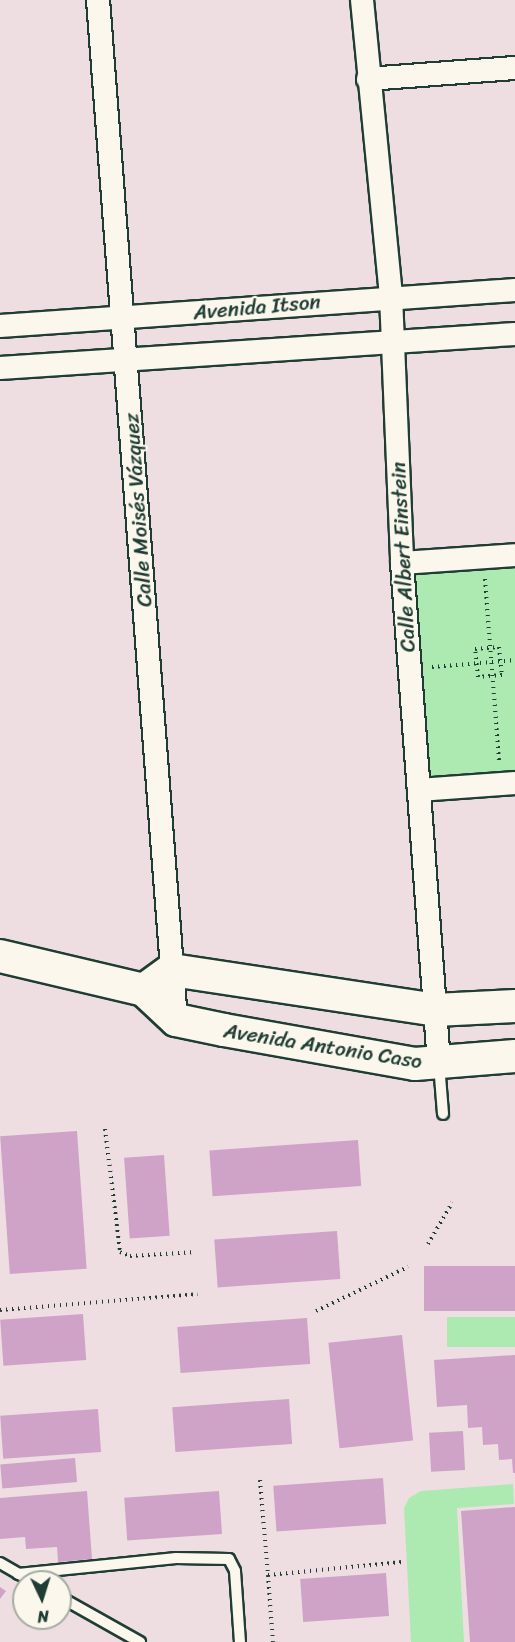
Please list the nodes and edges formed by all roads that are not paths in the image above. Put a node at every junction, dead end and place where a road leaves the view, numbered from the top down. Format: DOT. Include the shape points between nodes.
graph roads {
  1 [pos="98,0"];
  2 [pos="362,0"];
  3 [pos="515,68"];
  4 [pos="368,79"];
  5 [pos="515,290"];
  6 [pos="391,296"];
  7 [pos="124,319"];
  8 [pos="0,326"];
  9 [pos="515,334"];
  10 [pos="392,342"];
  11 [pos="127,362"];
  12 [pos="0,369"];
  13 [pos="515,555"];
  14 [pos="402,562"];
  15 [pos="515,783"];
  16 [pos="419,790"];
  17 [pos="0,956"];
  18 [pos="172,970"];
  19 [pos="144,990"];
  20 [pos="515,1006"];
  21 [pos="435,1010"];
  22 [pos="176,1020"];
  23 [pos="515,1056"];
  24 [pos="439,1063"];
  25 [pos="443,1114"];
  26 [pos="60,1570"];
  27 [pos="72,1604"];
  28 [pos="140,1642"];
  29 [pos="240,1642"];
  1 -- 7 [label="street, Calle Moisés Vázquez"];
  2 -- 4 [label="street, Calle Albert Einstein"];
  3 -- 4 [label="street"];
  4 -- 6 [label="street, Calle Albert Einstein"];
  5 -- 6 [label="street, Avenida Itson"];
  6 -- 7 [label="street, Avenida Itson"];
  6 -- 10 [label="street, Calle Albert Einstein"];
  7 -- 8 [label="street, Avenida Itson"];
  7 -- 11 [label="street, Calle Moisés Vázquez"];
  9 -- 10 [label="street"];
  10 -- 11 [label="street"];
  10 -- 14 [label="street, Calle Albert Einstein"];
  11 -- 12 [label="street"];
  11 -- 18 [label="street, Calle Moisés Vázquez"];
  13 -- 14 [label="street"];
  14 -- 16 [label="street, Calle Albert Einstein"];
  15 -- 16 [label="street"];
  16 -- 21 [label="street, Calle Albert Einstein"];
  17 -- 19 [label="street"];
  18 -- 19 [label="street"];
  18 -- 21 [label="street"];
  18 -- 22 [label="street, Calle Moisés Vázquez"];
  19 -- 22 [label="street"];
  20 -- 21 [label="street"];
  21 -- 24 [label="street, Calle Albert Einstein"];
  22 -- 24 [label="street, Avenida Antonio Caso" via="372,1058"];
  23 -- 24 [label="street, Avenida Antonio Caso"];
  24 -- 25 [label="lane, Calle Albert Einstein"];
  26 -- 29 [label="lane" via="186,1558 229,1559 235,1571"];
  27 -- 28 [label="lane"];
}
